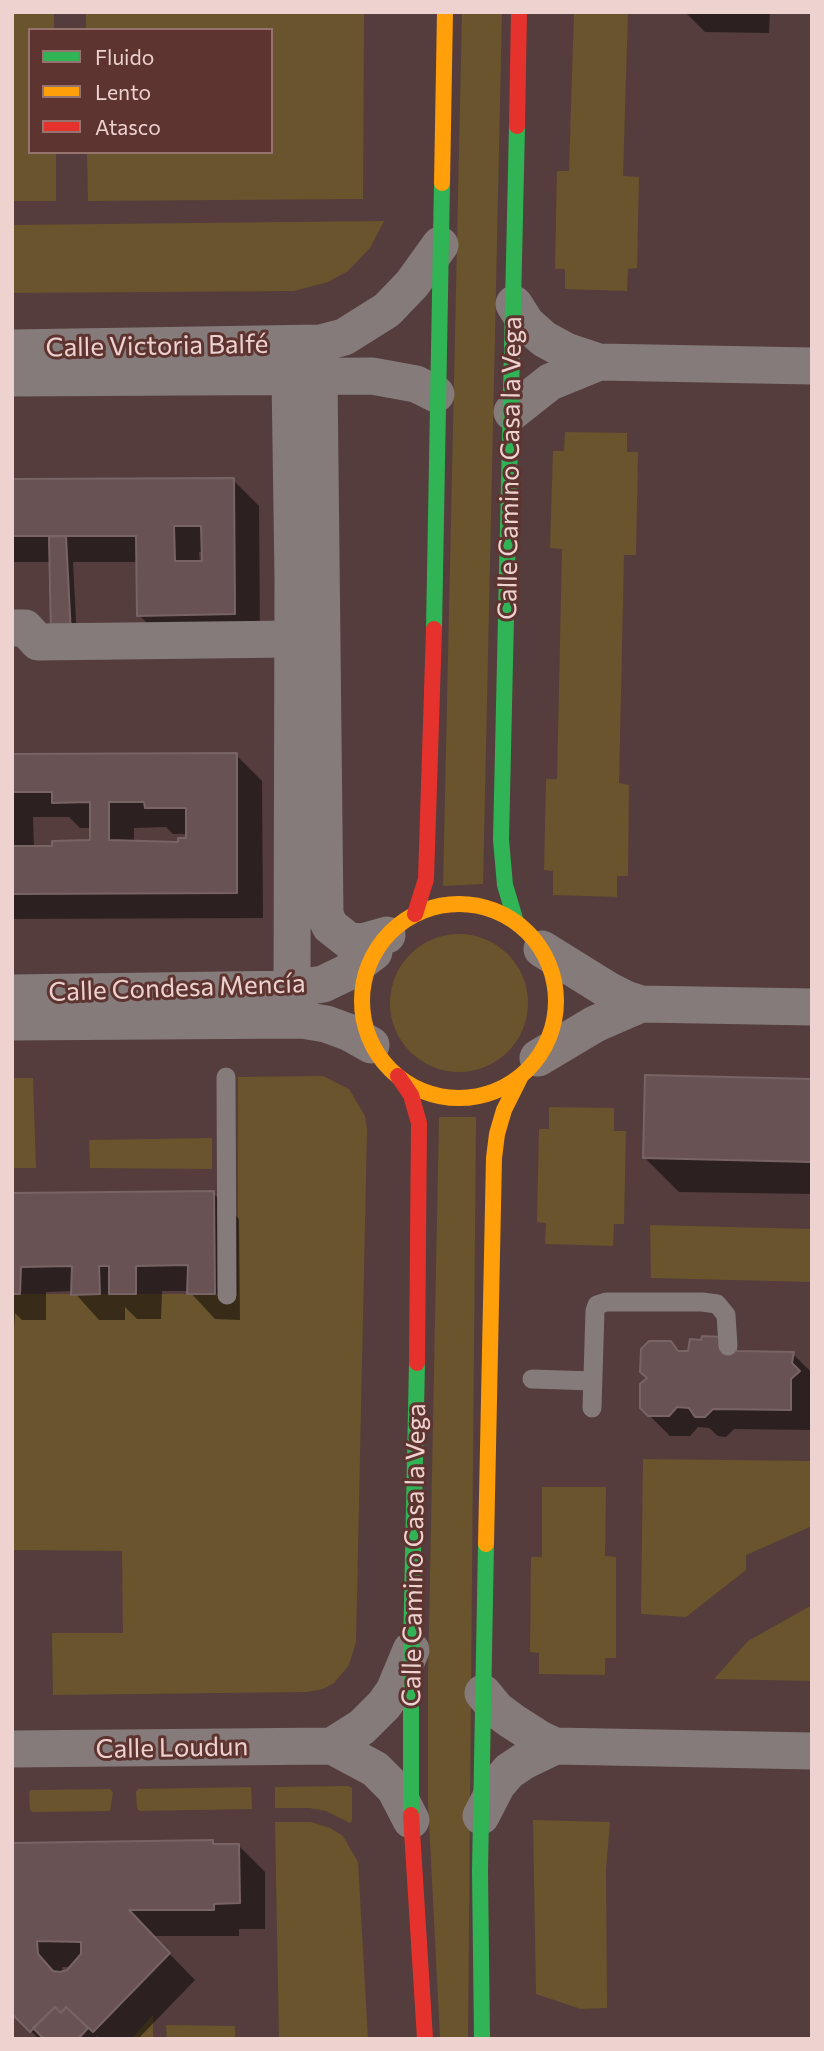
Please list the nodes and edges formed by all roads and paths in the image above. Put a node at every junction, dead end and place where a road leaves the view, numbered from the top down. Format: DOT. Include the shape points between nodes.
graph roads {
  1 [pos="445,12"];
  2 [pos="519,12"];
  3 [pos="440,245"];
  4 [pos="514,304"];
  5 [pos="12,348"];
  6 [pos="599,362"];
  7 [pos="303,366"];
  8 [pos="812,366"];
  9 [pos="356,376"];
  10 [pos="12,379"];
  11 [pos="436,394"];
  12 [pos="512,412"];
  13 [pos="320,433"];
  14 [pos="12,628"];
  15 [pos="293,639"];
  16 [pos="516,922"];
  17 [pos="392,933"];
  18 [pos="542,949"];
  19 [pos="292,989"];
  20 [pos="12,993"];
  21 [pos="641,1004"];
  22 [pos="812,1007"];
  23 [pos="12,1022"];
  24 [pos="371,1045"];
  25 [pos="529,1067"];
  26 [pos="398,1076"];
  27 [pos="226,1077"];
  28 [pos="226,1295"];
  29 [pos="728,1346"];
  30 [pos="531,1379"];
  31 [pos="593,1381"];
  32 [pos="592,1408"];
  33 [pos="411,1650"];
  34 [pos="483,1693"];
  35 [pos="332,1746"];
  36 [pos="555,1746"];
  37 [pos="12,1749"];
  38 [pos="812,1751"];
  39 [pos="481,1816"];
  40 [pos="411,1820"];
  41 [pos="425,2039"];
  42 [pos="482,2039"];
  1 -- 3 [label="street"];
  2 -- 4 [label="street, Calle Camino Casa la Vega"];
  3 -- 7 [label="street, Calle Victoria Balfé" via="387,310 345,337 321,343"];
  3 -- 11 [label="street"];
  4 -- 6 [label="street" via="544,339"];
  4 -- 12 [label="street, Calle Camino Casa la Vega"];
  5 -- 7 [label="street, Calle Victoria Balfé"];
  6 -- 8 [label="street"];
  6 -- 12 [label="street" via="550,382"];
  7 -- 9 [label="street, Calle Victoria Balfé"];
  7 -- 10 [label="street, Calle Victoria Balfé"];
  7 -- 13 [label="street"];
  7 -- 15 [label="street"];
  9 -- 11 [label="street, Calle Victoria Balfé" via="393,378"];
  9 -- 13 [label="street"];
  11 -- 17 [label="street" via="427,860 423,893"];
  12 -- 16 [label="street, Calle Camino Casa la Vega" via="501,840 505,885"];
  13 -- 17 [label="street" via="325,915 330,926 349,941"];
  14 -- 15 [label="street" via="25,628 38,642"];
  15 -- 19 [label="street"];
  16 -- 17 [label="street" via="482,906 454,904 434,906"];
  16 -- 18 [label="street"];
  17 -- 19 [label="street, Calle Condesa Mencía" via="346,973 323,984"];
  17 -- 24 [label="street" via="366,971 362,989"];
  18 -- 21 [label="street"];
  18 -- 25 [label="street" via="553,978 556,1009 552,1030"];
  19 -- 20 [label="street, Calle Condesa Mencía"];
  21 -- 22 [label="street"];
  21 -- 25 [label="street" via="595,1024"];
  23 -- 24 [label="street, Calle Condesa Mencía" via="302,1020 326,1024"];
  24 -- 26 [label="street"];
  25 -- 26 [label="street" via="496,1091 463,1098 433,1095"];
  25 -- 34 [label="street" via="504,1110 494,1158"];
  26 -- 33 [label="street, Calle Camino Casa la Vega" via="418,1115 421,1202"];
  27 -- 28 [label="lane"];
  29 -- 31 [label="lane" via="726,1315 717,1304 606,1302 595,1311"];
  30 -- 31 [label="lane"];
  31 -- 32 [label="lane"];
  33 -- 35 [label="street" via="384,1705 362,1727"];
  33 -- 40 [label="street, Calle Camino Casa la Vega"];
  34 -- 36 [label="street" via="512,1721"];
  34 -- 39 [label="street"];
  35 -- 37 [label="street, Calle Loudun"];
  35 -- 40 [label="street, Calle Loudun" via="375,1769 395,1789"];
  36 -- 38 [label="street"];
  36 -- 39 [label="street" via="509,1771"];
  39 -- 42 [label="street"];
  40 -- 41 [label="street, Calle Camino Casa la Vega"];
}
